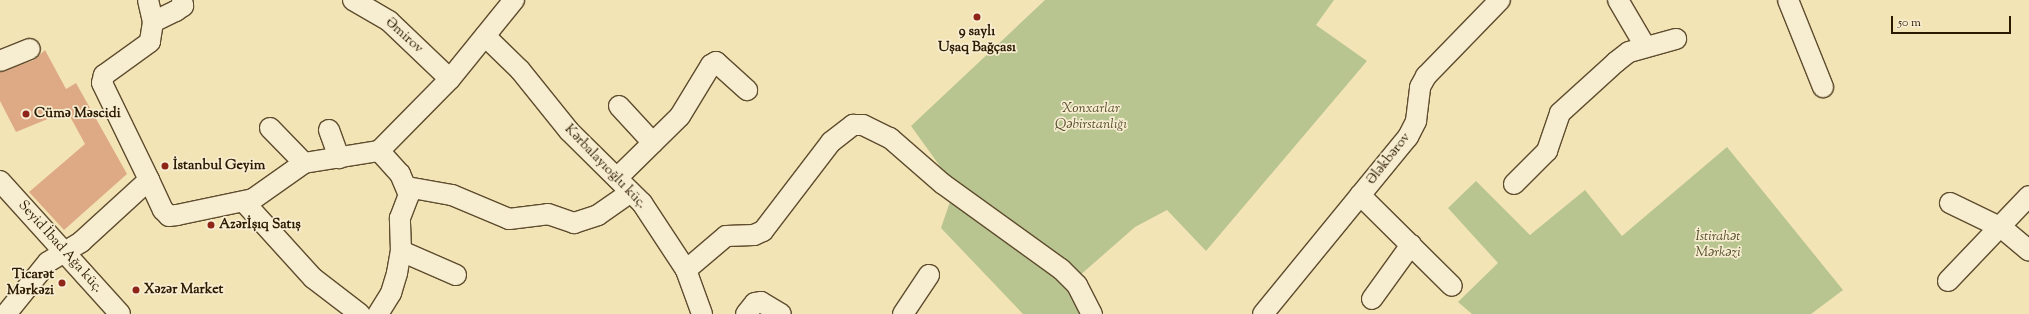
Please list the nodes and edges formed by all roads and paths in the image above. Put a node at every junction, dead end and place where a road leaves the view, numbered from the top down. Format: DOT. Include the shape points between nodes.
graph roads {
  1 [pos="148,0"];
  2 [pos="182,0"];
  3 [pos="353,0"];
  4 [pos="514,0"];
  5 [pos="1500,0"];
  6 [pos="1618,0"];
  7 [pos="1788,0"];
  8 [pos="153,22"];
  9 [pos="485,36"];
  10 [pos="1676,39"];
  11 [pos="1645,46"];
  12 [pos="30,49"];
  13 [pos="0,61"];
  14 [pos="450,79"];
  15 [pos="1823,87"];
  16 [pos="747,90"];
  17 [pos="619,106"];
  18 [pos="270,128"];
  19 [pos="329,130"];
  20 [pos="653,143"];
  21 [pos="379,151"];
  22 [pos="339,158"];
  23 [pos="304,163"];
  24 [pos="617,178"];
  25 [pos="149,180"];
  26 [pos="0,181"];
  27 [pos="1514,184"];
  28 [pos="408,187"];
  29 [pos="631,192"];
  30 [pos="1360,195"];
  31 [pos="2029,196"];
  32 [pos="244,202"];
  33 [pos="1950,203"];
  34 [pos="2002,228"];
  35 [pos="1412,245"];
  36 [pos="401,251"];
  37 [pos="2029,251"];
  38 [pos="65,253"];
  39 [pos="686,270"];
  40 [pos="456,275"];
  41 [pos="929,275"];
  42 [pos="1948,281"];
  43 [pos="1452,286"];
  44 [pos="1372,298"];
  45 [pos="6,314"];
  46 [pos="120,314"];
  47 [pos="360,314"];
  48 [pos="378,314"];
  49 [pos="702,314"];
  50 [pos="746,314"];
  51 [pos="781,314"];
  52 [pos="903,314"];
  53 [pos="1092,314"];
  54 [pos="1263,314"];
  1 -- 8 [label="street"];
  2 -- 8 [label="street" via="183,6"];
  3 -- 14 [label="street, Əmirov" via="389,21"];
  4 -- 9 [label="street"];
  5 -- 30 [label="street, Ələkbərov" via="1426,76 1420,87 1416,121 1408,136"];
  6 -- 11 [label="street"];
  7 -- 15 [label="street"];
  8 -- 25 [label="street" via="153,34 145,49 110,69 102,82"];
  9 -- 14 [label="street"];
  9 -- 24 [label="street, Kərbalayıoğlu küç." via="528,80 570,131"];
  10 -- 11 [label="street"];
  11 -- 27 [label="street" via="1616,62 1560,113 1547,151"];
  12 -- 13 [label="street"];
  14 -- 21 [label="street"];
  16 -- 20 [label="street" via="716,62 711,65 680,116"];
  17 -- 20 [label="street"];
  18 -- 23 [label="street"];
  19 -- 22 [label="street"];
  20 -- 24 [label="street"];
  21 -- 22 [label="street"];
  21 -- 28 [label="street"];
  22 -- 23 [label="street"];
  23 -- 32 [label="street"];
  24 -- 29 [label="street, Kərbalayıoğlu küç."];
  25 -- 32 [label="street" via="169,216"];
  25 -- 38 [label="street"];
  26 -- 38 [label="street, Seyid İbad Ağa küç."];
  28 -- 29 [label="street" via="452,195 509,219 548,214 574,223 598,215"];
  28 -- 36 [label="street" via="409,195 400,218"];
  29 -- 39 [label="street, Kərbalayıoğlu küç." via="654,218"];
  30 -- 35 [label="street"];
  30 -- 54 [label="street, Ələkbərov"];
  31 -- 34 [label="street"];
  32 -- 47 [label="street" via="313,278"];
  33 -- 34 [label="street"];
  34 -- 37 [label="street"];
  34 -- 42 [label="street"];
  35 -- 43 [label="street"];
  35 -- 44 [label="street"];
  36 -- 40 [label="street"];
  36 -- 48 [label="street" via="391,293"];
  38 -- 45 [label="street" via="34,276"];
  38 -- 46 [label="street, Seyid İbad Ağa küç."];
  39 -- 49 [label="street, Kərbalayıoğlu küç."];
  39 -- 53 [label="street" via="726,236 754,235 763,231 831,142 853,125 863,125 890,138 943,184 1061,269 1077,285"];
  41 -- 52 [label="street"];
  50 -- 51 [label="street" via="755,303 761,302"];
}
